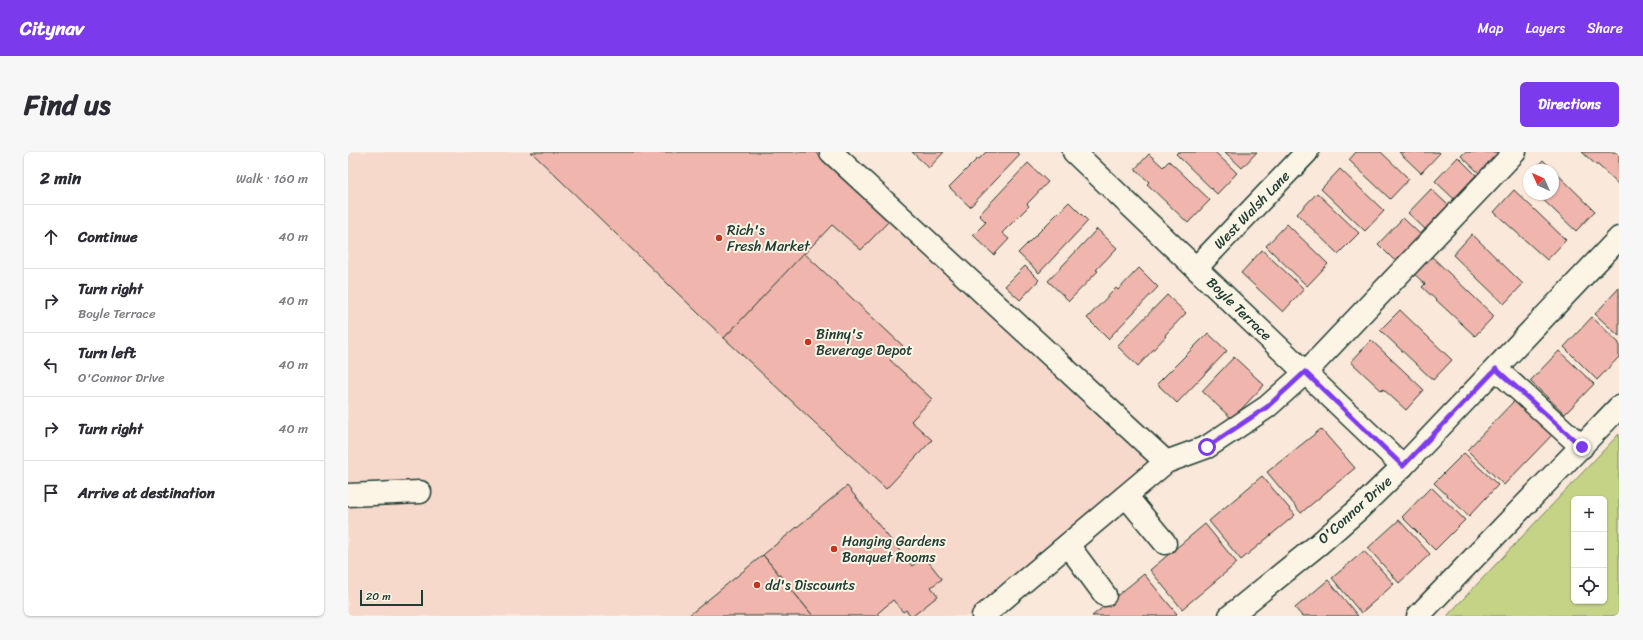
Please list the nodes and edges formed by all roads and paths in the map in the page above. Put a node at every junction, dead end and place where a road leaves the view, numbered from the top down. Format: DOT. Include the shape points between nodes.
graph roads {
  1 [pos="831,152"];
  2 [pos="1074,152"];
  3 [pos="1307,152"];
  4 [pos="1515,152"];
  5 [pos="1619,238"];
  6 [pos="1196,268"];
  7 [pos="1496,369"];
  8 [pos="1305,372"];
  9 [pos="1619,407"];
  10 [pos="1582,447"];
  11 [pos="1166,462"];
  12 [pos="1403,466"];
  13 [pos="420,492"];
  14 [pos="348,495"];
  15 [pos="1126,496"];
  16 [pos="1165,543"];
  17 [pos="1068,545"];
  18 [pos="1105,595"];
  19 [pos="983,616"];
  20 [pos="1230,616"];
  21 [pos="1418,616"];
  1 -- 11 [label="street"];
  2 -- 6 [label="street, Boyle Terrace"];
  3 -- 6 [label="street, West Walsh Lane"];
  4 -- 8 [label="street"];
  5 -- 7 [label="street, O'Connor Drive"];
  6 -- 8 [label="street, Boyle Terrace"];
  7 -- 10 [label="street"];
  7 -- 12 [label="street, O'Connor Drive"];
  8 -- 11 [label="street" via="1267,407 1207,447"];
  8 -- 12 [label="street, Boyle Terrace"];
  9 -- 10 [label="street"];
  10 -- 21 [label="street"];
  11 -- 15 [label="street"];
  12 -- 20 [label="street, O'Connor Drive" via="1319,544"];
  13 -- 14 [label="street"];
  15 -- 16 [label="street"];
  15 -- 17 [label="street"];
  17 -- 18 [label="street"];
  17 -- 19 [label="street"];
}
